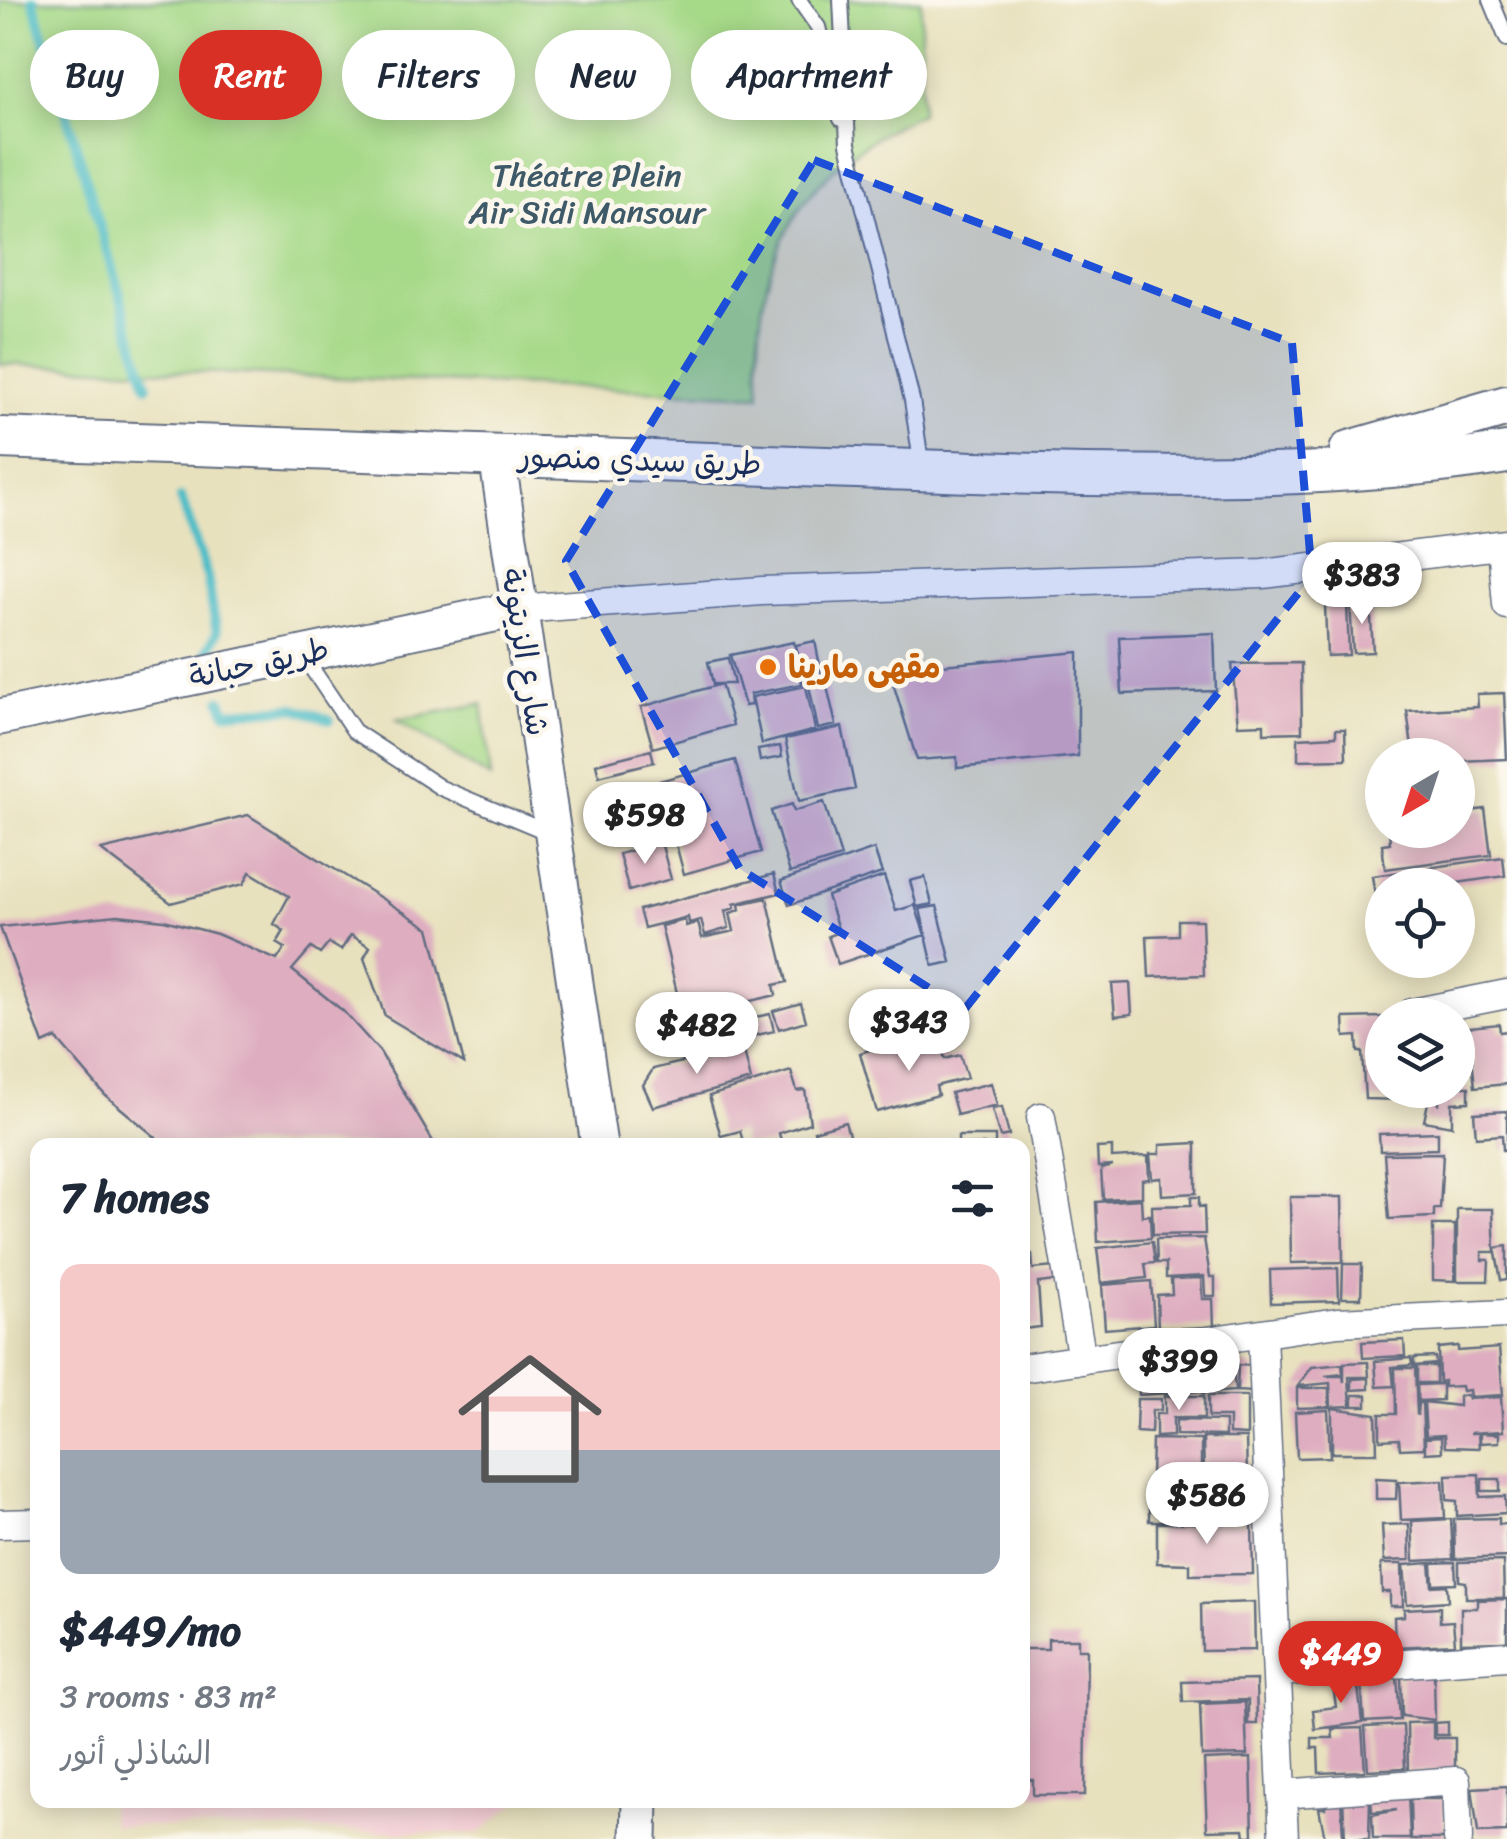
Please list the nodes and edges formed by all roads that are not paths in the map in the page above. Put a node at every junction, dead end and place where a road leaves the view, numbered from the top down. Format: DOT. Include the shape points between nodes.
graph roads {
  1 [pos="799,0"];
  2 [pos="841,0"];
  3 [pos="1491,0"];
  4 [pos="1507,38"];
  5 [pos="848,144"];
  6 [pos="1507,406"];
  7 [pos="0,438"];
  8 [pos="1507,453"];
  9 [pos="496,456"];
  10 [pos="922,470"];
  11 [pos="1279,471"];
  12 [pos="1504,545"];
  13 [pos="1507,604"];
  14 [pos="518,609"];
  15 [pos="302,654"];
  16 [pos="0,717"];
  17 [pos="553,834"];
  18 [pos="1507,994"];
  19 [pos="1475,1001"];
  20 [pos="1040,1117"];
  21 [pos="598,1138"];
  22 [pos="1507,1314"];
  23 [pos="1262,1334"];
  24 [pos="1082,1360"];
  25 [pos="1030,1367"];
  26 [pos="0,1524"];
  27 [pos="30,1524"];
  28 [pos="1507,1656"];
  29 [pos="1277,1672"];
  30 [pos="1282,1794"];
  31 [pos="640,1808"];
  32 [pos="639,1839"];
  33 [pos="1284,1839"];
  34 [pos="1458,1839"];
  1 -- 5 [label="lane" via="818,26"];
  2 -- 5 [label="lane"];
  3 -- 4 [label="lane"];
  5 -- 10 [label="lane" via="912,400"];
  6 -- 11 [label="main road, طريق سيدي منصور"];
  7 -- 9 [label="main road, طريق سيدي منصور"];
  8 -- 11 [label="main road, طريق سيدي منصور"];
  9 -- 10 [label="main road, طريق سيدي منصور"];
  9 -- 14 [label="street, شارع الزيتونة"];
  10 -- 11 [label="main road, طريق سيدي منصور"];
  12 -- 13 [label="street"];
  12 -- 14 [label="street" via="1263,574 762,591"];
  14 -- 15 [label="street, طريق حبانة"];
  14 -- 17 [label="street, شارع الزيتونة"];
  15 -- 16 [label="street, طريق حبانة"];
  15 -- 17 [label="lane" via="354,731 441,788"];
  17 -- 21 [label="street, شارع الزيتونة"];
  18 -- 19 [label="street"];
  20 -- 24 [label="street"];
  22 -- 23 [label="street" via="1338,1322"];
  23 -- 24 [label="street"];
  23 -- 29 [label="street"];
  24 -- 25 [label="street"];
  26 -- 27 [label="street"];
  28 -- 29 [label="street"];
  29 -- 30 [label="street"];
  30 -- 33 [label="street"];
  30 -- 34 [label="street" via="1456,1780"];
  31 -- 32 [label="street"];
}
